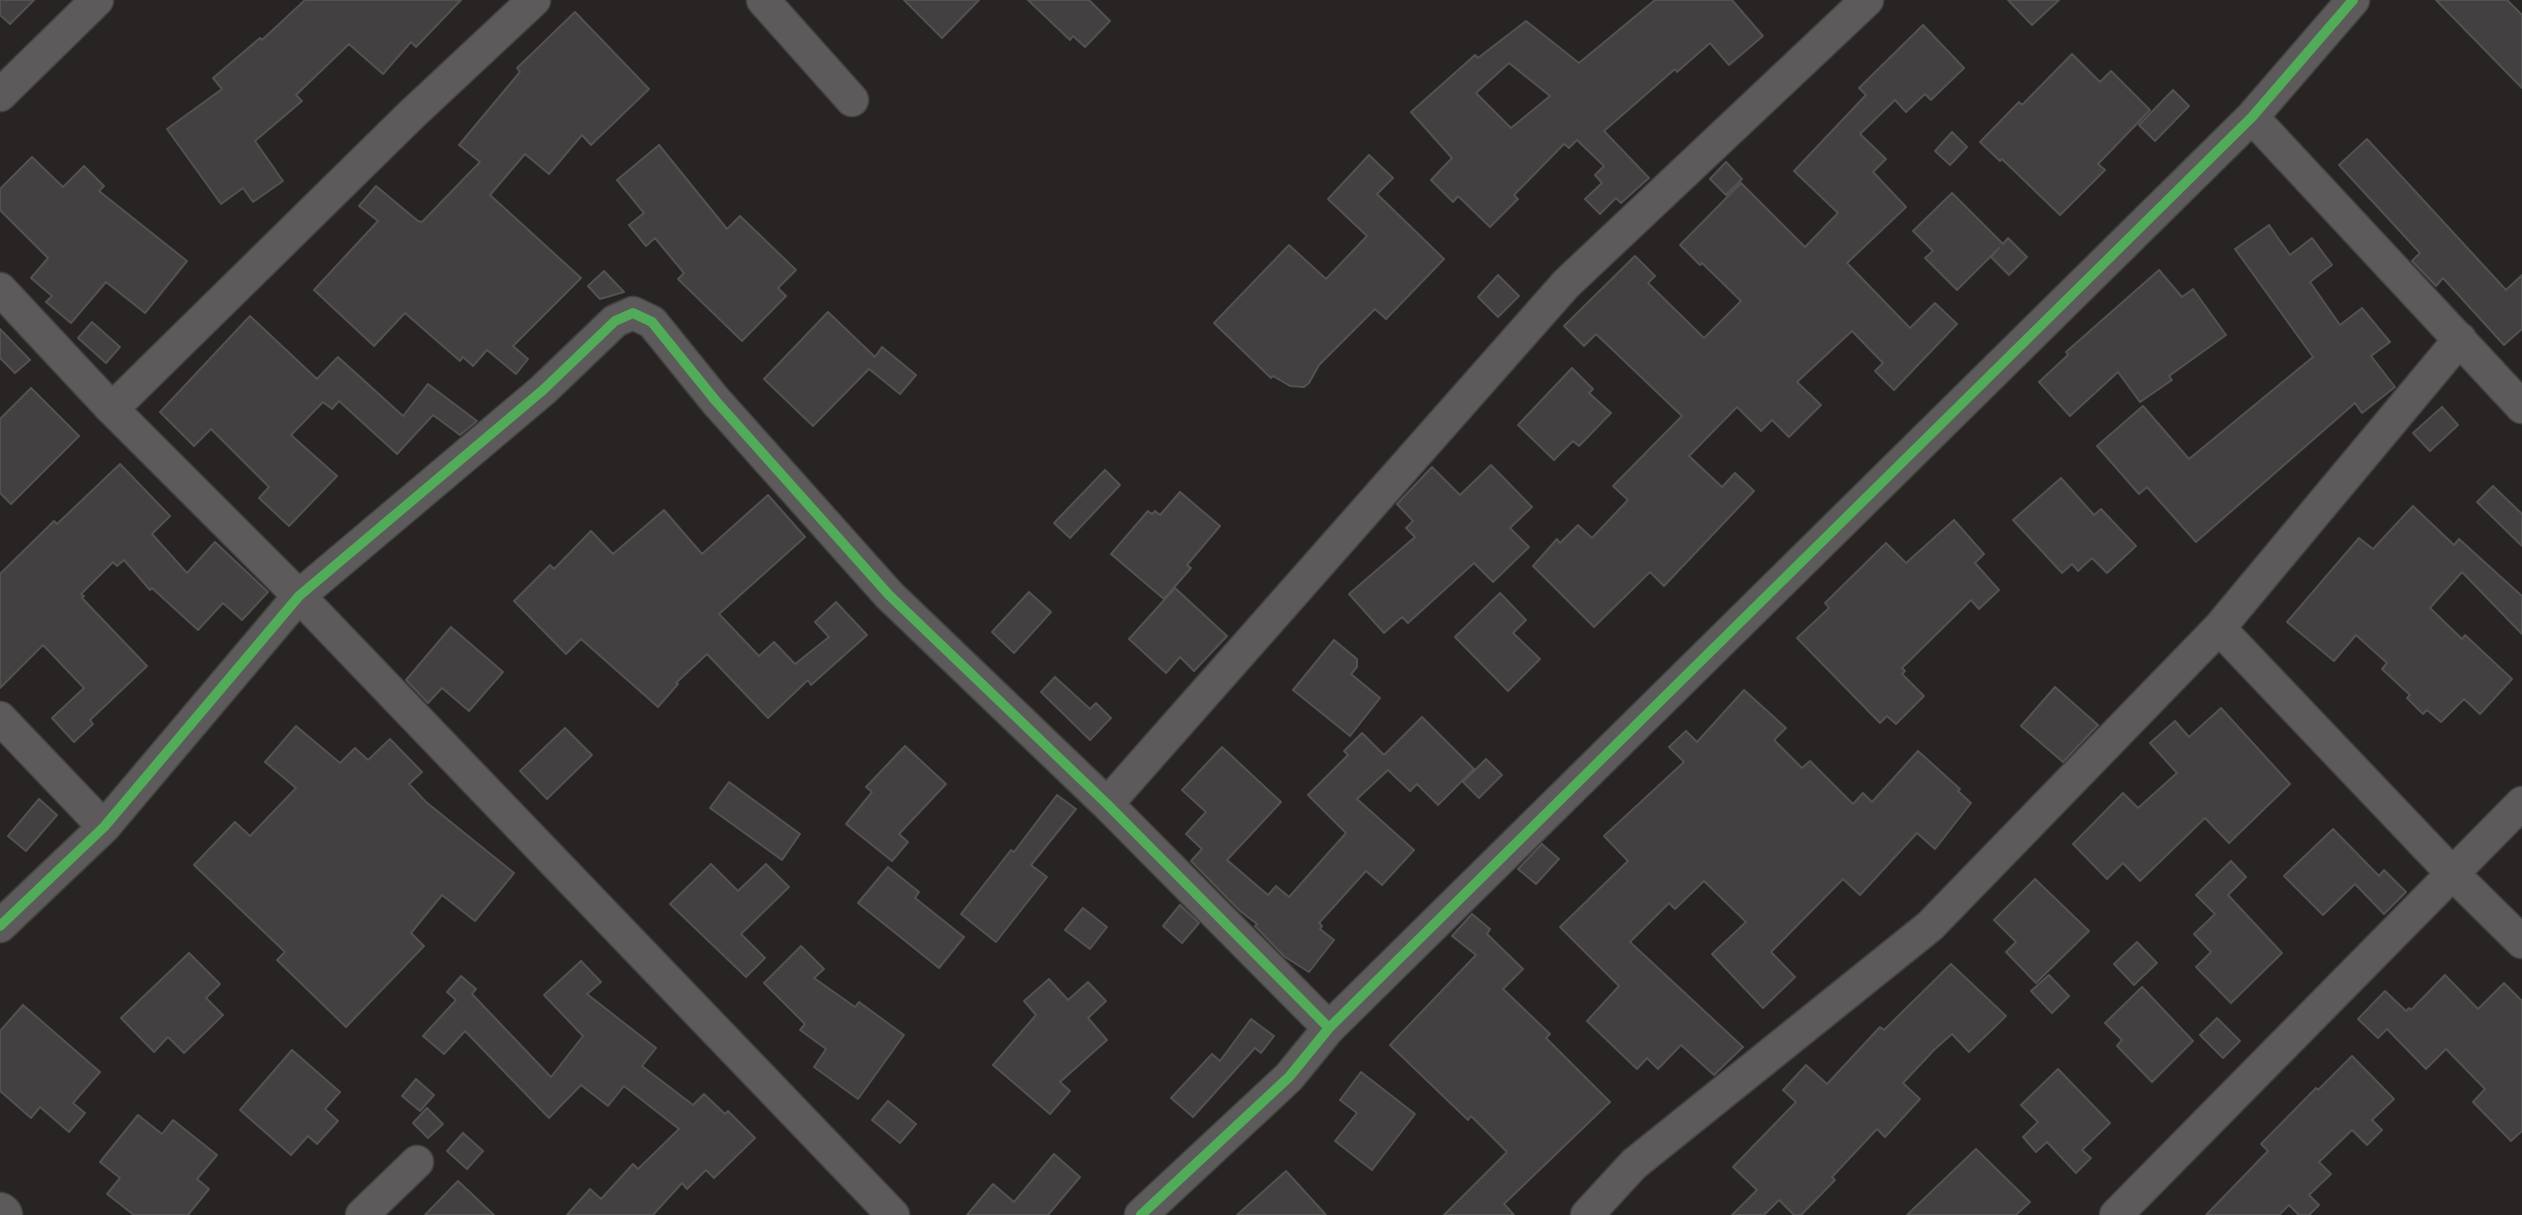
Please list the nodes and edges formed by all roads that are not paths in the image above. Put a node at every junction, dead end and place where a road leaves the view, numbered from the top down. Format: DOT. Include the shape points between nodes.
graph roads {
  1 [pos="97,0"];
  2 [pos="534,0"];
  3 [pos="763,0"];
  4 [pos="1867,0"];
  5 [pos="2353,0"];
  6 [pos="0,95"];
  7 [pos="852,100"];
  8 [pos="2252,117"];
  9 [pos="0,289"];
  10 [pos="2460,339"];
  11 [pos="2522,407"];
  12 [pos="112,409"];
  13 [pos="299,596"];
  14 [pos="2219,628"];
  15 [pos="0,718"];
  16 [pos="2522,803"];
  17 [pos="1107,804"];
  18 [pos="104,827"];
  19 [pos="2452,873"];
  20 [pos="0,926"];
  21 [pos="2522,942"];
  22 [pos="1329,1028"];
  23 [pos="417,1162"];
  24 [pos="362,1215"];
  25 [pos="893,1215"];
  26 [pos="1141,1215"];
  27 [pos="1587,1215"];
  28 [pos="2116,1215"];
  1 -- 6 [label="street"];
  2 -- 12 [label="street"];
  3 -- 7 [label="street"];
  4 -- 17 [label="street" via="1566,284"];
  5 -- 8 [label="street"];
  8 -- 10 [label="street"];
  8 -- 22 [label="street"];
  9 -- 12 [label="street"];
  10 -- 11 [label="street"];
  10 -- 14 [label="street"];
  12 -- 13 [label="street"];
  13 -- 17 [label="street" via="543,390 615,321 633,313 652,322 889,595"];
  13 -- 18 [label="street"];
  13 -- 25 [label="street"];
  14 -- 19 [label="street"];
  14 -- 27 [label="street" via="1930,926 1634,1164"];
  15 -- 18 [label="street"];
  16 -- 19 [label="street"];
  17 -- 22 [label="street"];
  18 -- 20 [label="street"];
  19 -- 21 [label="street"];
  19 -- 28 [label="street"];
  22 -- 26 [label="street" via="1289,1077"];
  23 -- 24 [label="street"];
}
